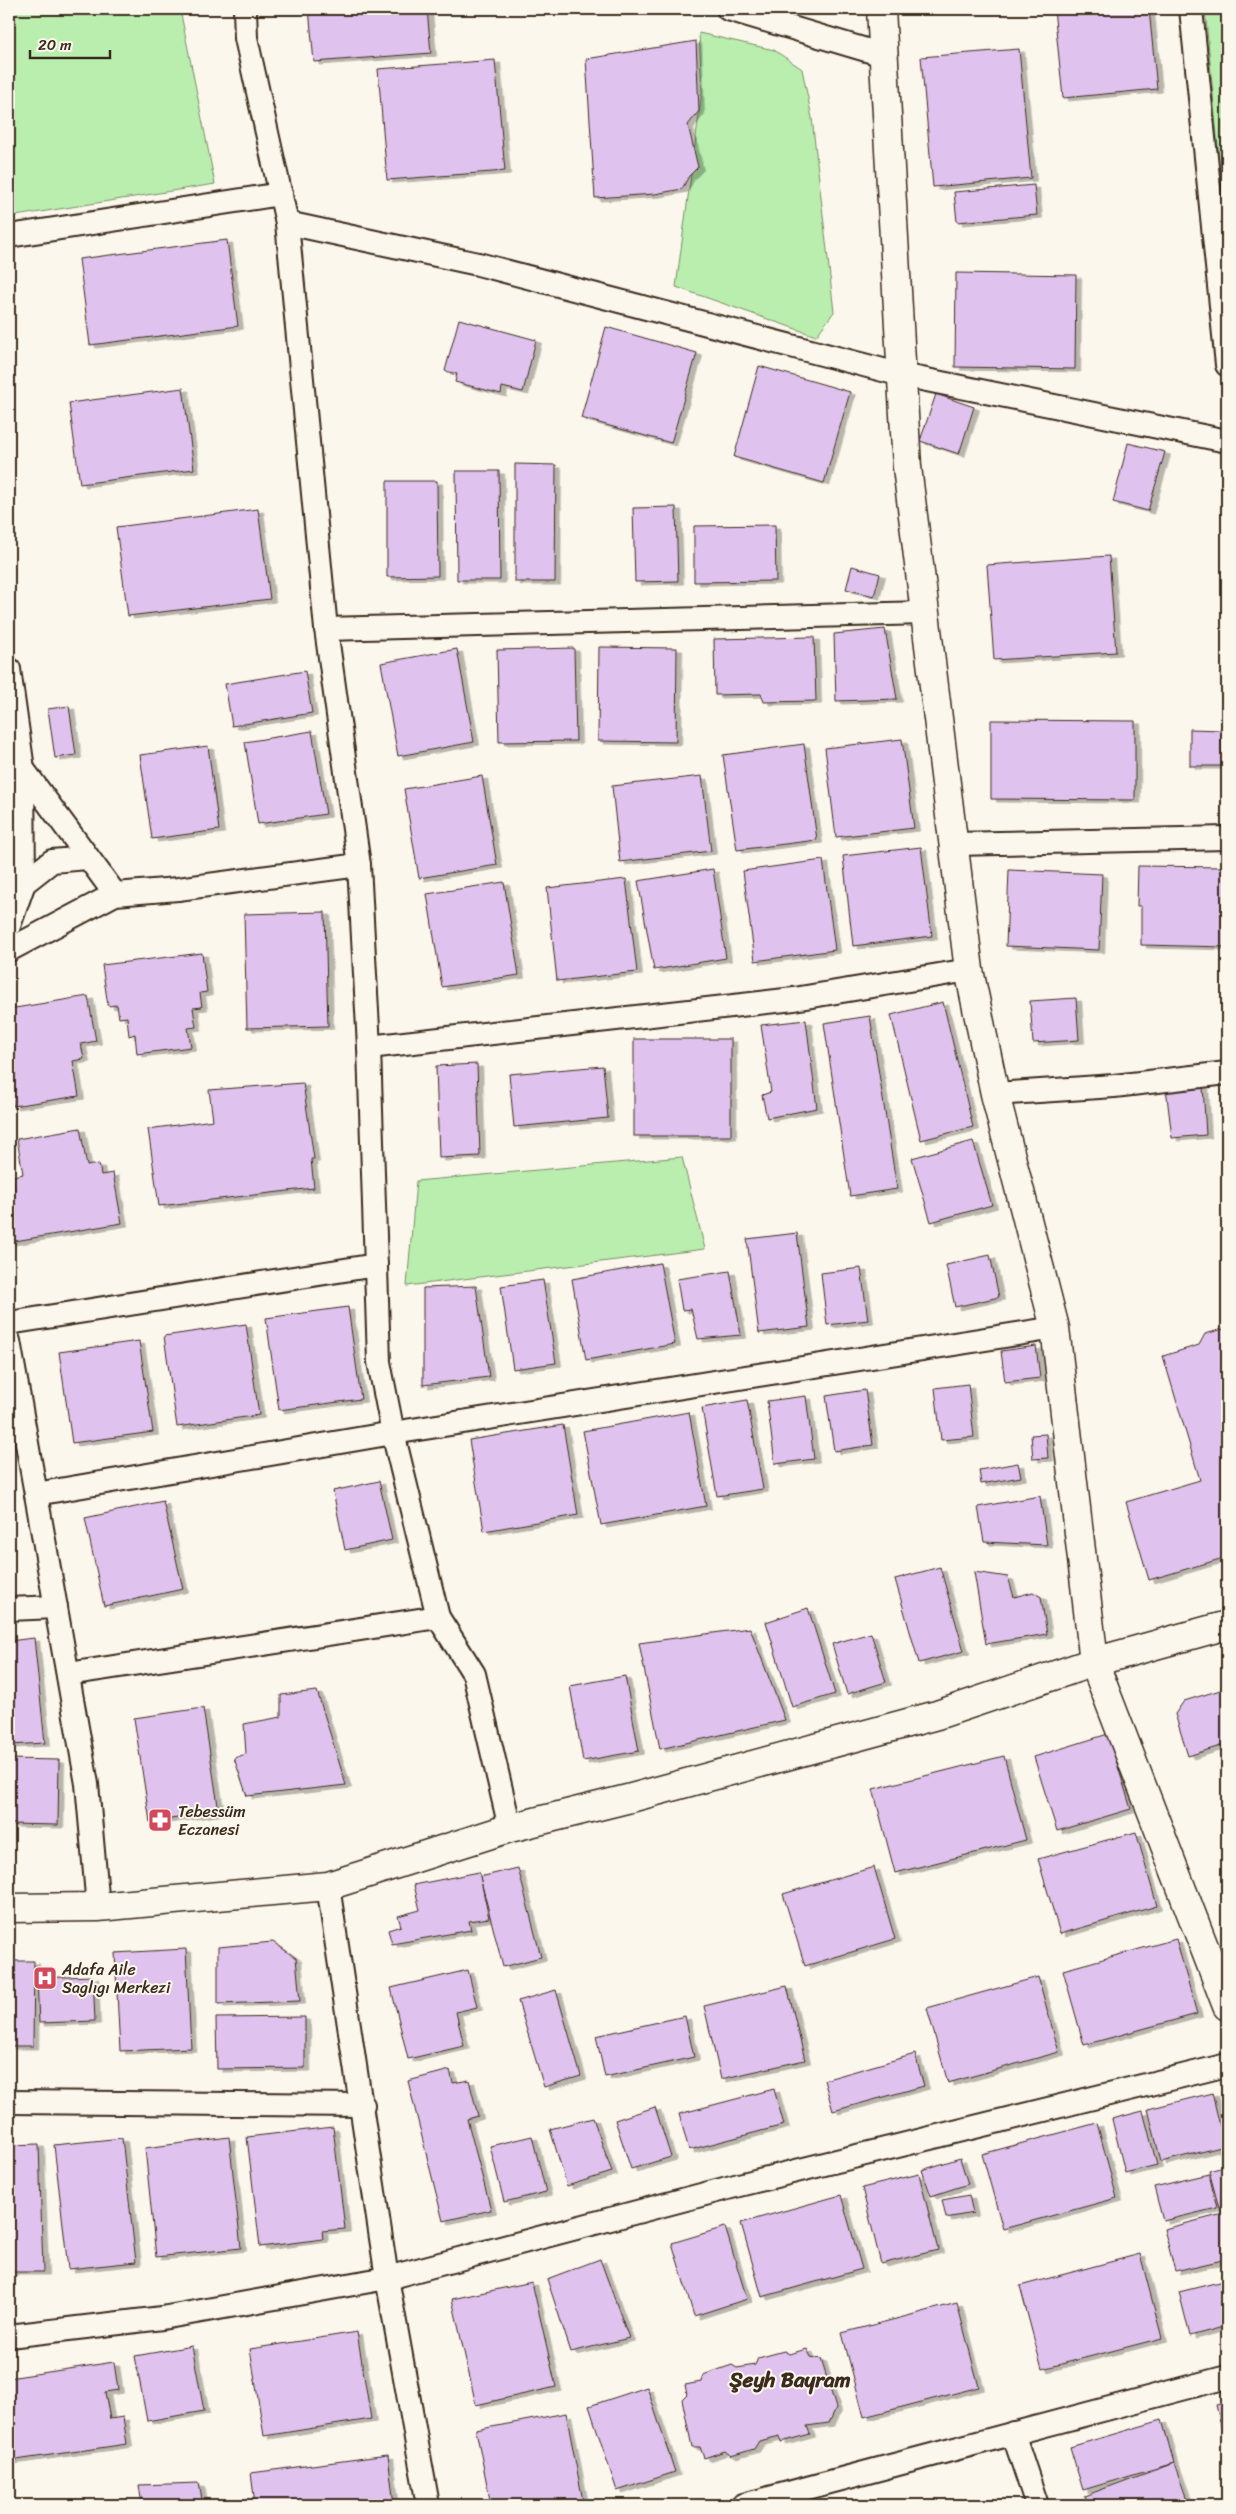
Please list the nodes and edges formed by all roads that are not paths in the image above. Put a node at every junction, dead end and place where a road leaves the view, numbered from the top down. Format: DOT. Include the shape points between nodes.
graph roads {
  1 [pos="245,9"];
  2 [pos="728,9"];
  3 [pos="880,9"];
  4 [pos="1191,9"];
  5 [pos="883,55"];
  6 [pos="281,194"];
  7 [pos="287,223"];
  8 [pos="9,236"];
  9 [pos="1227,365"];
  10 [pos="902,375"];
  11 [pos="1227,441"];
  12 [pos="925,613"];
  13 [pos="326,629"];
  14 [pos="9,669"];
  15 [pos="23,769"];
  16 [pos="9,794"];
  17 [pos="1227,838"];
  18 [pos="954,844"];
  19 [pos="87,858"];
  20 [pos="359,865"];
  21 [pos="24,883"];
  22 [pos="115,894"];
  23 [pos="9,926"];
  24 [pos="9,950"];
  25 [pos="969,970"];
  26 [pos="369,1047"];
  27 [pos="1227,1073"];
  28 [pos="995,1094"];
  29 [pos="376,1265"];
  30 [pos="9,1323"];
  31 [pos="1055,1328"];
  32 [pos="9,1341"];
  33 [pos="393,1433"];
  34 [pos="36,1494"];
  35 [pos="56,1607"];
  36 [pos="9,1609"];
  37 [pos="438,1617"];
  38 [pos="1227,1625"];
  39 [pos="1094,1662"];
  40 [pos="68,1674"];
  41 [pos="510,1828"];
  42 [pos="328,1886"];
  43 [pos="98,1907"];
  44 [pos="9,1908"];
  45 [pos="1227,2006"];
  46 [pos="1227,2065"];
  47 [pos="9,2102"];
  48 [pos="363,2105"];
  49 [pos="387,2278"];
  50 [pos="9,2336"];
  51 [pos="1227,2377"];
  52 [pos="1013,2434"];
  53 [pos="428,2505"];
  54 [pos="743,2505"];
  55 [pos="1037,2505"];
  1 -- 6 [label="street" via="246,38"];
  2 -- 5 [label="street"];
  3 -- 5 [label="main road"];
  4 -- 9 [label="street"];
  5 -- 10 [label="main road"];
  6 -- 7 [label="street"];
  6 -- 8 [label="street"];
  7 -- 10 [label="street" via="478,264"];
  7 -- 13 [label="street"];
  10 -- 11 [label="street"];
  10 -- 12 [label="main road" via="907,467"];
  12 -- 13 [label="street"];
  12 -- 18 [label="main road"];
  13 -- 20 [label="street"];
  14 -- 15 [label="street"];
  15 -- 16 [label="lane"];
  15 -- 19 [label="street"];
  15 -- 21 [label="street"];
  17 -- 18 [label="street"];
  18 -- 25 [label="main road"];
  19 -- 21 [label="street" via="52,860"];
  19 -- 22 [label="street"];
  20 -- 22 [label="street"];
  20 -- 26 [label="street"];
  21 -- 23 [label="street"];
  22 -- 24 [label="street"];
  25 -- 26 [label="street" via="785,1000"];
  25 -- 28 [label="main road"];
  26 -- 29 [label="street"];
  27 -- 28 [label="street" via="1114,1086"];
  28 -- 31 [label="main road"];
  29 -- 30 [label="street"];
  29 -- 33 [label="street" via="379,1362"];
  31 -- 33 [label="street"];
  31 -- 39 [label="main road"];
  32 -- 34 [label="street"];
  33 -- 34 [label="street"];
  33 -- 37 [label="street"];
  34 -- 35 [label="street"];
  35 -- 36 [label="street"];
  35 -- 40 [label="street"];
  37 -- 40 [label="street"];
  37 -- 41 [label="street" via="474,1674"];
  38 -- 39 [label="main road"];
  39 -- 41 [label="main road" via="937,1715"];
  39 -- 45 [label="main road"];
  40 -- 43 [label="street" via="88,1784"];
  41 -- 42 [label="main road"];
  42 -- 43 [label="main road"];
  42 -- 48 [label="street"];
  43 -- 44 [label="main road"];
  46 -- 49 [label="street" via="739,2185"];
  47 -- 48 [label="street"];
  48 -- 49 [label="street"];
  49 -- 50 [label="street" via="162,2318"];
  49 -- 53 [label="street"];
  51 -- 52 [label="street"];
  52 -- 54 [label="street"];
  52 -- 55 [label="street"];
}
